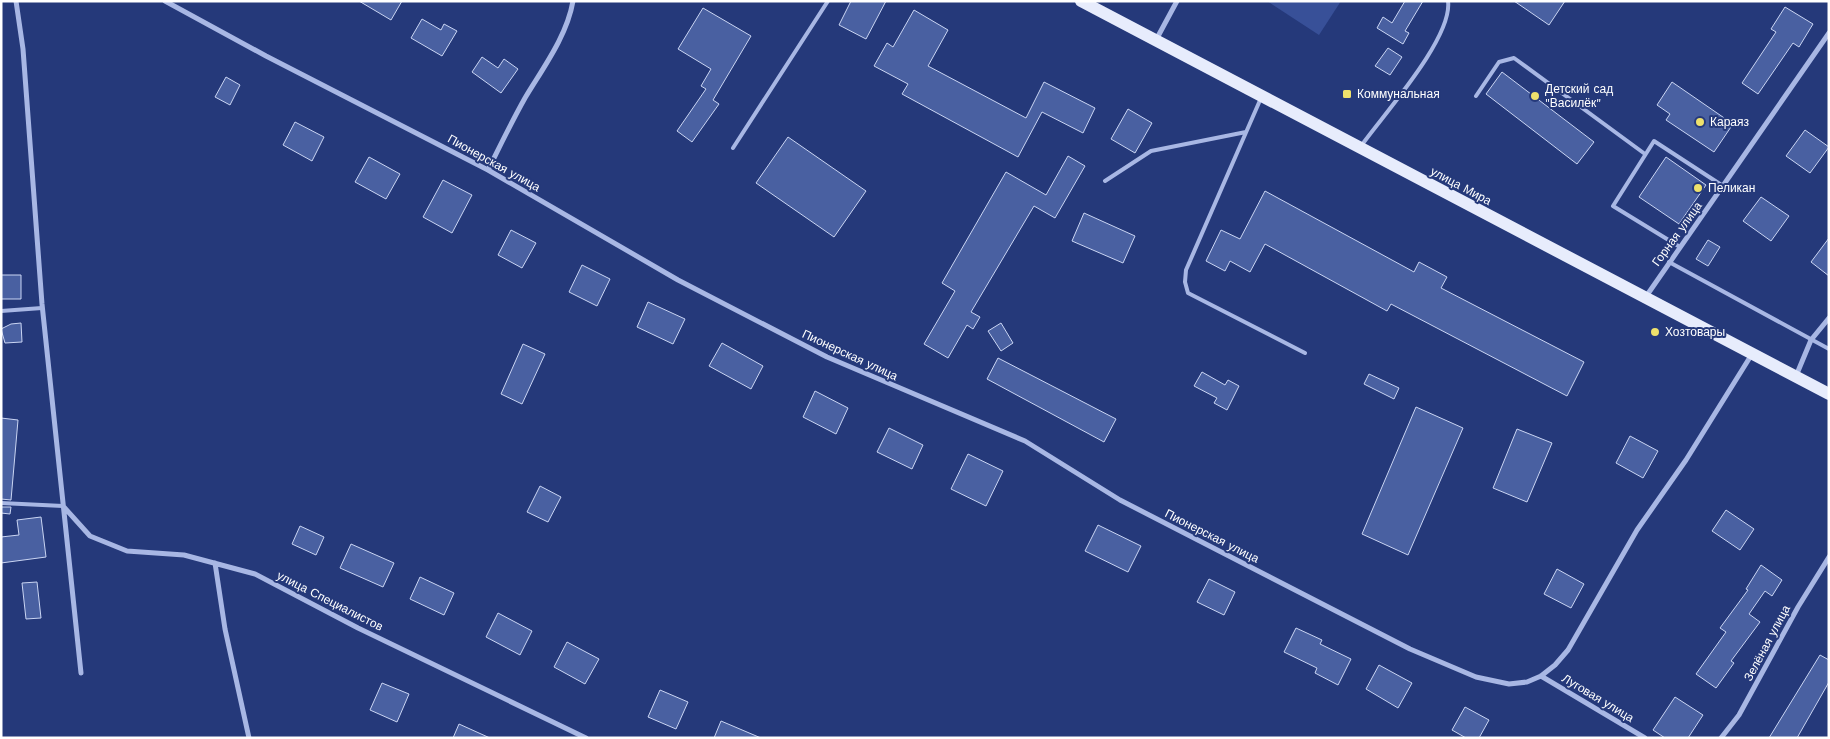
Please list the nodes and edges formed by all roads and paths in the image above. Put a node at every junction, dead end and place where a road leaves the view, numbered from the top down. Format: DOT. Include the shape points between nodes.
graph roads {
  1 [pos="16,1"];
  2 [pos="165,1"];
  3 [pos="573,1"];
  4 [pos="828,1"];
  5 [pos="1081,1"];
  6 [pos="1177,1"];
  7 [pos="1448,1"];
  8 [pos="1829,33"];
  9 [pos="1156,41"];
  10 [pos="1262,96"];
  11 [pos="1476,96"];
  12 [pos="1246,132"];
  13 [pos="733,148"];
  14 [pos="1360,148"];
  15 [pos="1645,154"];
  16 [pos="488,170"];
  17 [pos="1105,181"];
  18 [pos="1724,186"];
  19 [pos="1680,246"];
  20 [pos="1668,262"];
  21 [pos="1644,298"];
  22 [pos="42,308"];
  23 [pos="1,311"];
  24 [pos="1829,318"];
  25 [pos="1811,340"];
  26 [pos="1829,350"];
  27 [pos="1305,353"];
  28 [pos="1752,353"];
  29 [pos="1796,376"];
  30 [pos="1829,394"];
  31 [pos="1,503"];
  32 [pos="63,506"];
  33 [pos="1829,557"];
  34 [pos="215,563"];
  35 [pos="81,673"];
  36 [pos="1541,676"];
  37 [pos="249,738"];
  38 [pos="586,738"];
  39 [pos="1645,738"];
  40 [pos="1721,738"];
  1 -- 22 [label="street" via="23,50"];
  2 -- 16 [label="street, Пионерская улица"];
  3 -- 16 [label="street" via="559,40"];
  4 -- 13 [label="lane"];
  5 -- 9 [label="main road, улица Мира"];
  6 -- 9 [label="street"];
  7 -- 14 [label="lane" via="1446,23 1436,44"];
  8 -- 18 [label="street, Горная улица"];
  9 -- 10 [label="main road, улица Мира"];
  10 -- 12 [label="lane"];
  10 -- 14 [label="main road, улица Мира"];
  11 -- 15 [label="lane" via="1499,62 1514,58"];
  12 -- 17 [label="lane" via="1151,150"];
  12 -- 27 [label="lane" via="1186,270 1185,282 1188,293"];
  14 -- 21 [label="main road, улица Мира"];
  15 -- 18 [label="lane" via="1654,141"];
  15 -- 19 [label="lane" via="1613,206"];
  16 -- 36 [label="street, Пионерская улица" via="686,284 827,357 1025,441 1120,500 1410,649 1494,682 1518,683"];
  18 -- 19 [label="street, Горная улица"];
  19 -- 20 [label="street, Горная улица"];
  20 -- 21 [label="street, Горная улица"];
  20 -- 25 [label="lane"];
  21 -- 28 [label="main road, улица Мира"];
  22 -- 23 [label="lane"];
  22 -- 32 [label="street"];
  24 -- 25 [label="street"];
  25 -- 26 [label="lane"];
  25 -- 29 [label="street"];
  28 -- 29 [label="main road, улица Мира"];
  28 -- 36 [label="street" via="1686,460 1637,530 1568,650"];
  29 -- 30 [label="main road, улица Мира"];
  31 -- 32 [label="lane"];
  32 -- 34 [label="street, улица Специалистов" via="90,536 127,551 184,555"];
  32 -- 35 [label="street"];
  33 -- 40 [label="street, Зелёная улица" via="1798,606 1739,715"];
  34 -- 37 [label="street" via="225,629"];
  34 -- 38 [label="street, улица Специалистов" via="255,574 358,628"];
  36 -- 39 [label="street, Луговая улица"];
}
